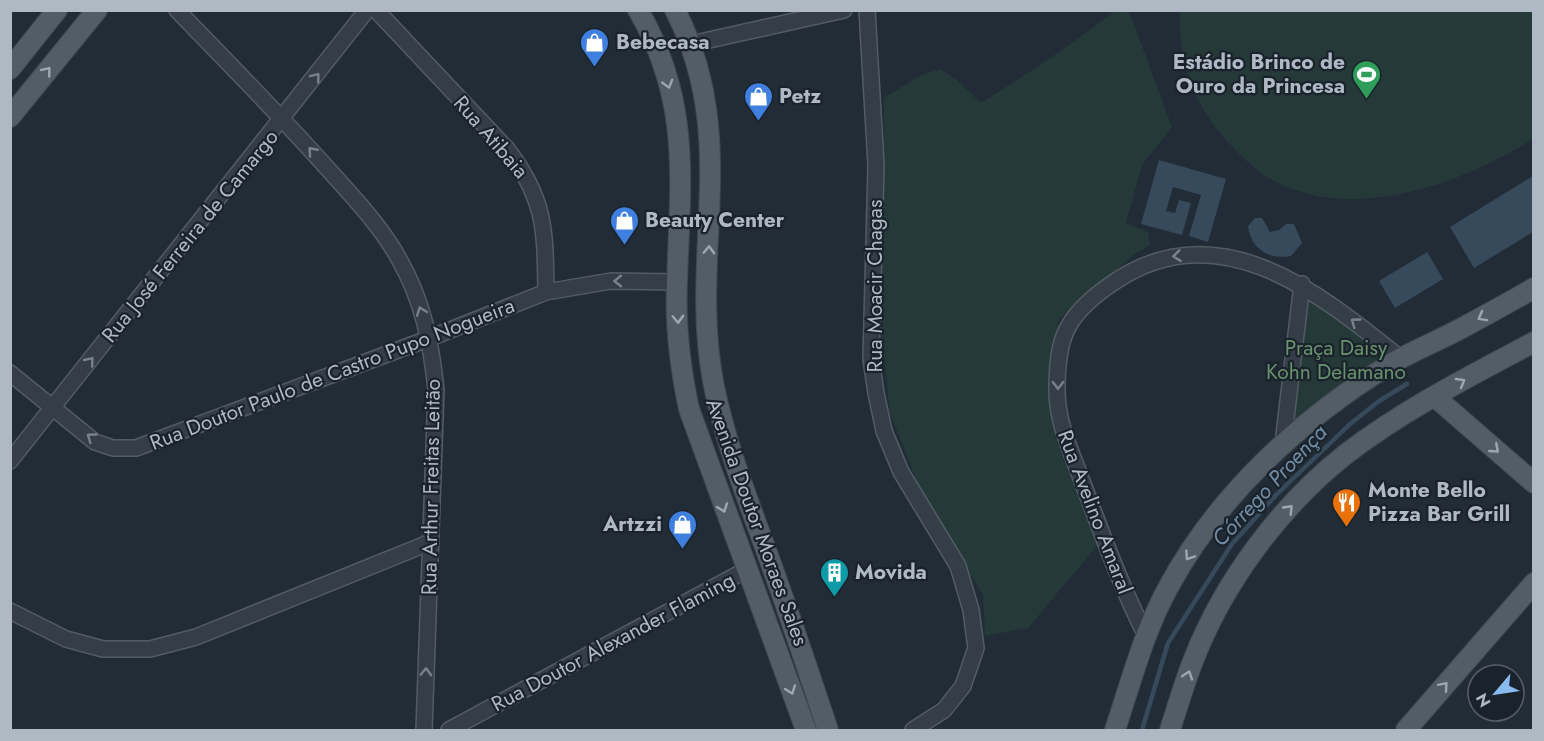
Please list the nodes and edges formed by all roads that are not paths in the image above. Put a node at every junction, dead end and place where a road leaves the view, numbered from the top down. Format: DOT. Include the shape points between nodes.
graph roads {
  1 [pos="57,10"];
  2 [pos="97,10"];
  3 [pos="177,10"];
  4 [pos="368,10"];
  5 [pos="376,10"];
  6 [pos="638,10"];
  7 [pos="675,10"];
  8 [pos="844,10"];
  9 [pos="867,10"];
  10 [pos="691,44"];
  11 [pos="10,69"];
  12 [pos="10,78"];
  13 [pos="30,92"];
  14 [pos="10,117"];
  15 [pos="284,119"];
  16 [pos="677,282"];
  17 [pos="1302,284"];
  18 [pos="1533,288"];
  19 [pos="546,292"];
  20 [pos="430,338"];
  21 [pos="1533,342"];
  22 [pos="1400,358"];
  23 [pos="10,373"];
  24 [pos="1435,397"];
  25 [pos="54,407"];
  26 [pos="1283,443"];
  27 [pos="10,461"];
  28 [pos="1533,483"];
  29 [pos="431,542"];
  30 [pos="746,570"];
  31 [pos="1533,584"];
  32 [pos="10,611"];
  33 [pos="1146,636"];
  34 [pos="424,730"];
  35 [pos="449,730"];
  36 [pos="807,730"];
  37 [pos="828,730"];
  38 [pos="914,730"];
  39 [pos="1115,730"];
  40 [pos="1170,730"];
  41 [pos="1406,730"];
  1 -- 11 [label="main road"];
  13 -- 2 [label="main road, one-way"];
  3 -- 15 [label="street, Rua Arthur Freitas Leitão"];
  15 -- 4 [label="street, Rua José Ferreira de Camargo, one-way"];
  5 -- 19 [label="street, Rua Atibaia" via="525,172 540,209 546,248"];
  6 -- 16 [label="main road, Avenida Doutor Moraes Sales, one-way" via="662,62 675,107 681,152"];
  7 -- 10 [label="main road, Avenida Doutor Moraes Sales"];
  8 -- 10 [label="street"];
  9 -- 38 [label="street, Rua Moacir Chagas" via="876,165 871,359 876,393 884,431 901,472 958,566 971,610 976,648 963,687 944,710"];
  37 -- 10 [label="main road, Avenida Doutor Moraes Sales, one-way" via="734,459 713,381 707,295 711,149 704,86"];
  12 -- 13 [label="main road"];
  13 -- 14 [label="main road"];
  20 -- 15 [label="street, Rua Arthur Freitas Leitão, one-way" via="399,259 370,218"];
  25 -- 15 [label="street, Rua José Ferreira de Camargo, one-way"];
  16 -- 19 [label="street, Rua Doutor Paulo de Castro Pupo Nogueira, one-way" via="611,281"];
  16 -- 30 [label="main road, Avenida Doutor Moraes Sales, one-way" via="681,368 689,409"];
  22 -- 17 [label="street, Rua Avelino Amaral, one-way"];
  17 -- 26 [label="street"];
  17 -- 33 [label="street, Rua Avelino Amaral, one-way" via="1254,264 1200,254 1170,256 1120,277 1092,297 1067,324 1058,363 1057,393 1063,432 1112,562"];
  18 -- 22 [label="main road, one-way"];
  19 -- 20 [label="street, Rua Doutor Paulo de Castro Pupo Nogueira"];
  20 -- 25 [label="street, Rua Doutor Paulo de Castro Pupo Nogueira, one-way" via="136,448 113,448 95,442"];
  20 -- 29 [label="street, Rua Arthur Freitas Leitão" via="436,390"];
  24 -- 21 [label="main road, one-way"];
  22 -- 26 [label="main road" via="1340,397"];
  23 -- 25 [label="street, Rua Doutor Paulo de Castro Pupo Nogueira"];
  24 -- 28 [label="main road, one-way"];
  40 -- 24 [label="main road, one-way" via="1193,661 1214,616 1241,570 1277,522 1345,455"];
  25 -- 27 [label="street, Rua José Ferreira de Camargo"];
  26 -- 33 [label="main road, one-way" via="1203,534 1169,585"];
  29 -- 32 [label="street" via="196,637 150,649 104,650 66,639"];
  34 -- 29 [label="street, Rua Arthur Freitas Leitão, one-way"];
  30 -- 35 [label="street, Rua Doutor Alexander Flaming"];
  30 -- 36 [label="main road, Avenida Doutor Moraes Sales, one-way"];
  41 -- 31 [label="main road, one-way"];
  33 -- 39 [label="main road"];
}
